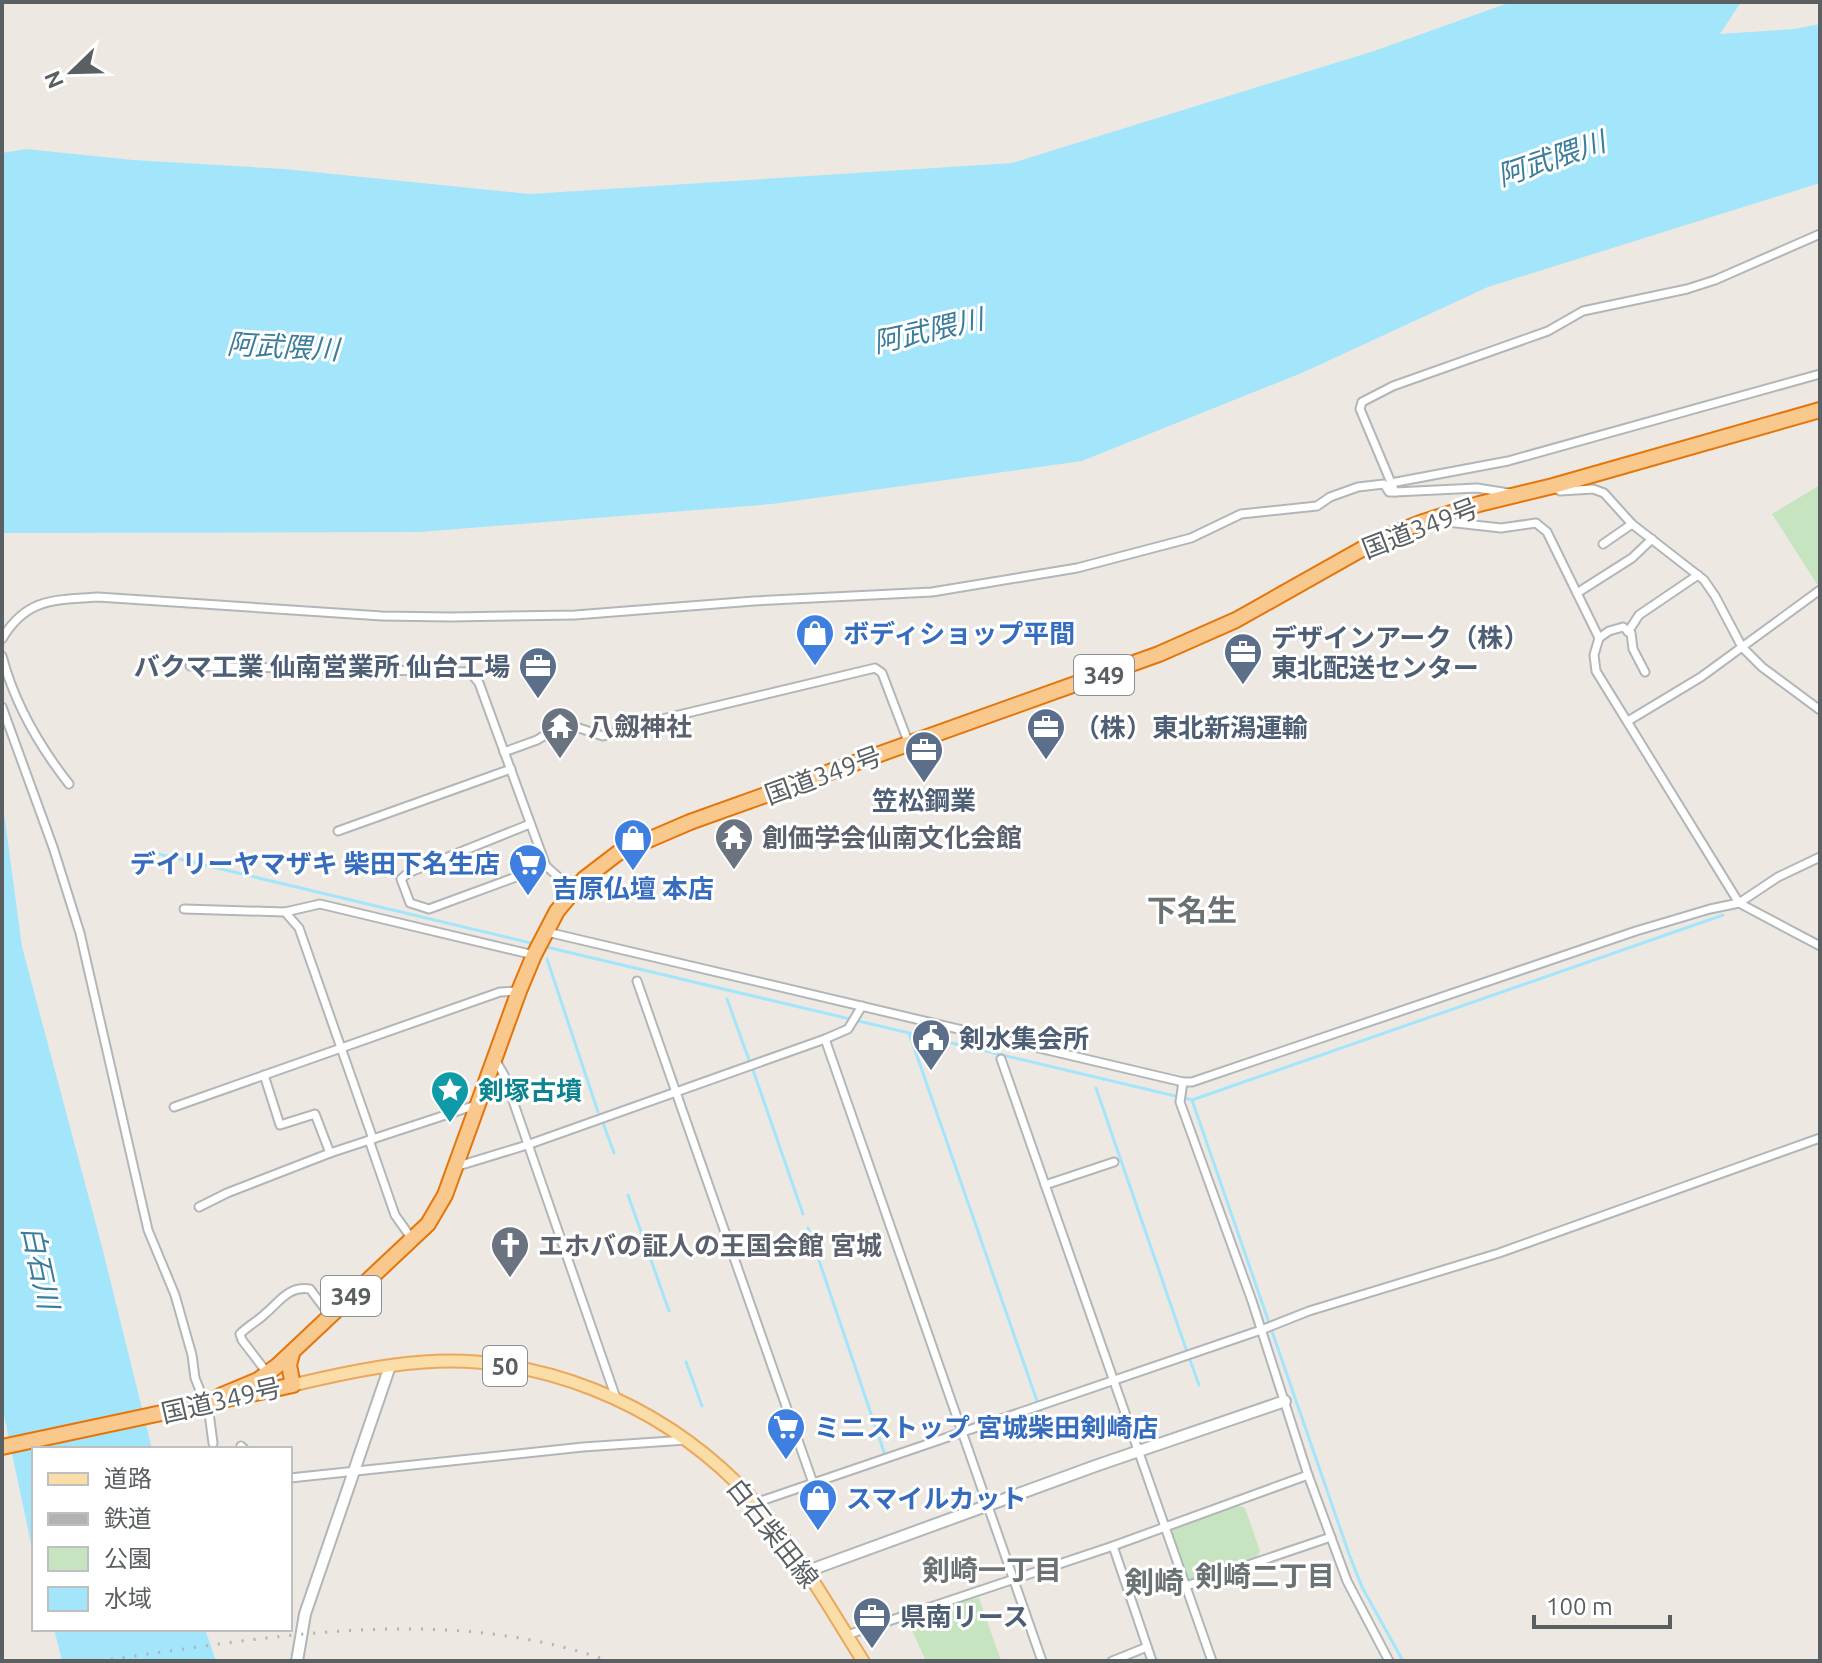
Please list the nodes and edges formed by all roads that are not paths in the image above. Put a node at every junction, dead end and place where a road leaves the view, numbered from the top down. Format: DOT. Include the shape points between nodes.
graph roads {
  1 [pos="1820,234"];
  2 [pos="1820,374"];
  3 [pos="1820,410"];
  4 [pos="1391,483"];
  5 [pos="1553,486"];
  6 [pos="1395,492"];
  7 [pos="1514,496"];
  8 [pos="1433,518"];
  9 [pos="1632,524"];
  10 [pos="1652,539"];
  11 [pos="1603,544"];
  12 [pos="1698,575"];
  13 [pos="1820,590"];
  14 [pos="1577,593"];
  15 [pos="1628,632"];
  16 [pos="1599,638"];
  17 [pos="2,639"];
  18 [pos="1742,647"];
  19 [pos="2,656"];
  20 [pos="190,666"];
  21 [pos="1645,672"];
  22 [pos="2,707"];
  23 [pos="1820,710"];
  24 [pos="1628,721"];
  25 [pos="909,744"];
  26 [pos="504,752"];
  27 [pos="511,769"];
  28 [pos="69,784"];
  29 [pos="530,824"];
  30 [pos="338,831"];
  31 [pos="1820,857"];
  32 [pos="546,866"];
  33 [pos="573,890"];
  34 [pos="1739,903"];
  35 [pos="184,909"];
  36 [pos="285,912"];
  37 [pos="544,934"];
  38 [pos="1820,946"];
  39 [pos="535,953"];
  40 [pos="637,981"];
  41 [pos="519,991"];
  42 [pos="861,1008"];
  43 [pos="825,1039"];
  44 [pos="342,1049"];
  45 [pos="494,1058"];
  46 [pos="1001,1059"];
  47 [pos="264,1075"];
  48 [pos="1183,1085"];
  49 [pos="674,1090"];
  50 [pos="478,1104"];
  51 [pos="174,1107"];
  52 [pos="1820,1138"];
  53 [pos="371,1140"];
  54 [pos="527,1145"];
  55 [pos="330,1153"];
  56 [pos="1114,1162"];
  57 [pos="455,1167"];
  58 [pos="1045,1185"];
  59 [pos="199,1207"];
  60 [pos="413,1240"];
  61 [pos="327,1317"];
  62 [pos="1265,1327"];
  63 [pos="292,1354"];
  64 [pos="390,1366"];
  65 [pos="268,1374"];
  66 [pos="1113,1379"];
  67 [pos="293,1385"];
  68 [pos="616,1398"];
  69 [pos="1285,1401"];
  70 [pos="206,1404"];
  71 [pos="964,1433"];
  72 [pos="688,1440"];
  73 [pos="213,1443"];
  74 [pos="2,1447"];
  75 [pos="1138,1452"];
  76 [pos="355,1471"];
  77 [pos="1308,1475"];
  78 [pos="292,1478"];
  79 [pos="813,1483"];
  80 [pos="755,1503"];
  81 [pos="988,1505"];
  82 [pos="1164,1526"];
  83 [pos="1331,1537"];
  84 [pos="1113,1546"];
  85 [pos="805,1572"];
  86 [pos="1013,1578"];
  87 [pos="1186,1586"];
  88 [pos="847,1635"];
  89 [pos="1147,1647"];
  90 [pos="297,1661"];
  91 [pos="863,1661"];
  92 [pos="1042,1661"];
  93 [pos="1112,1661"];
  94 [pos="1152,1661"];
  95 [pos="1212,1661"];
  96 [pos="1389,1661"];
  1 -- 4 [label="street" via="1715,280 1583,311 1548,331 1365,399 1360,409"];
  2 -- 4 [label="street" via="1508,461"];
  3 -- 5 [label="highway, 国道349号 / 349"];
  4 -- 6 [label="street"];
  5 -- 7 [label="highway, 国道349号 / 349"];
  5 -- 9 [label="street" via="1560,491 1599,490"];
  6 -- 7 [label="street" via="1477,488"];
  6 -- 17 [label="street" via="1384,484 1358,487 1317,506 1241,514 1191,538 1077,568 932,592 575,615 450,617 58,599 28,608"];
  7 -- 8 [label="highway, 国道349号 / 349"];
  8 -- 14 [label="street" via="1480,527 1536,523 1547,532"];
  8 -- 25 [label="highway, 国道349号 / 349" via="1378,540 1201,636"];
  9 -- 10 [label="street"];
  9 -- 11 [label="street"];
  10 -- 12 [label="street"];
  10 -- 14 [label="street"];
  12 -- 15 [label="street" via="1639,615"];
  12 -- 18 [label="street"];
  13 -- 18 [label="street"];
  14 -- 16 [label="street"];
  15 -- 16 [label="street" via="1623,627"];
  15 -- 21 [label="street"];
  16 -- 24 [label="street" via="1596,671"];
  18 -- 23 [label="street"];
  18 -- 24 [label="street"];
  19 -- 28 [label="street" via="9,685"];
  20 -- 26 [label="street" via="470,672"];
  22 -- 70 [label="street" via="80,933 148,1230 175,1295"];
  24 -- 34 [label="street"];
  25 -- 26 [label="street" via="882,673 875,668 603,736 573,726 555,729"];
  25 -- 33 [label="highway, 国道349号 / 349" via="634,844"];
  26 -- 27 [label="street"];
  27 -- 29 [label="street"];
  27 -- 30 [label="street"];
  29 -- 32 [label="street"];
  29 -- 32 [label="street" via="408,873 401,879 410,903 429,909"];
  31 -- 34 [label="street"];
  32 -- 33 [label="street"];
  33 -- 37 [label="highway, 国道349号 / 349"];
  34 -- 38 [label="street"];
  34 -- 48 [label="street" via="1636,931"];
  35 -- 36 [label="street"];
  36 -- 39 [label="street" via="320,904"];
  36 -- 44 [label="street" via="299,928"];
  37 -- 39 [label="highway, 国道349号 / 349"];
  37 -- 42 [label="street"];
  39 -- 41 [label="highway, 国道349号 / 349"];
  40 -- 49 [label="street"];
  41 -- 44 [label="street" via="500,992"];
  41 -- 45 [label="highway, 国道349号 / 349"];
  42 -- 43 [label="street" via="848,1029"];
  42 -- 48 [label="street"];
  43 -- 49 [label="street"];
  43 -- 71 [label="street"];
  44 -- 47 [label="street"];
  44 -- 53 [label="street"];
  45 -- 50 [label="highway, 国道349号 / 349"];
  45 -- 54 [label="street"];
  46 -- 58 [label="street"];
  47 -- 51 [label="street"];
  47 -- 55 [label="street" via="280,1125 315,1114"];
  48 -- 62 [label="street" via="1180,1102"];
  49 -- 54 [label="street"];
  49 -- 79 [label="street"];
  50 -- 53 [label="street"];
  50 -- 57 [label="highway, 国道349号 / 349"];
  52 -- 62 [label="street" via="1499,1253"];
  53 -- 55 [label="street"];
  53 -- 60 [label="street" via="395,1215"];
  54 -- 57 [label="street"];
  54 -- 68 [label="street"];
  55 -- 59 [label="street"];
  56 -- 58 [label="street"];
  57 -- 60 [label="highway, 国道349号 / 349" via="439,1209"];
  58 -- 66 [label="street"];
  60 -- 61 [label="highway, 国道349号 / 349"];
  61 -- 63 [label="highway, 国道349号 / 349"];
  61 -- 65 [label="street" via="310,1289 304,1288 294,1289 252,1321 240,1334"];
  62 -- 66 [label="street"];
  62 -- 69 [label="street"];
  63 -- 65 [label="highway, 349"];
  63 -- 67 [label="highway, 国道349号"];
  64 -- 67 [label="main road, 白石柴田線 / 50"];
  64 -- 68 [label="main road, 白石柴田線 / 50" via="503,1366"];
  64 -- 76 [label="street"];
  65 -- 70 [label="highway, 349"];
  66 -- 71 [label="street"];
  66 -- 75 [label="street"];
  67 -- 70 [label="highway, 国道349号 / 349"];
  68 -- 72 [label="main road, 白石柴田線 / 50"];
  69 -- 75 [label="street"];
  69 -- 77 [label="street"];
  70 -- 73 [label="street"];
  70 -- 74 [label="highway, 国道349号 / 349"];
  71 -- 79 [label="street"];
  71 -- 81 [label="street"];
  72 -- 76 [label="street"];
  72 -- 80 [label="main road, 白石柴田線 / 50"];
  75 -- 81 [label="street"];
  75 -- 82 [label="street"];
  76 -- 78 [label="street"];
  76 -- 90 [label="street" via="305,1614"];
  77 -- 82 [label="street"];
  77 -- 83 [label="street"];
  79 -- 80 [label="street"];
  80 -- 85 [label="main road, 白石柴田線 / 50"];
  81 -- 85 [label="street"];
  81 -- 86 [label="street"];
  82 -- 84 [label="street"];
  82 -- 87 [label="street"];
  83 -- 87 [label="street"];
  83 -- 96 [label="street" via="1350,1589"];
  84 -- 86 [label="street"];
  84 -- 89 [label="street"];
  85 -- 88 [label="main road, 白石柴田線 / 50"];
  86 -- 88 [label="street"];
  86 -- 92 [label="street"];
  87 -- 95 [label="street"];
  88 -- 91 [label="main road, 白石柴田線 / 50"];
  89 -- 93 [label="street"];
  89 -- 94 [label="street"];
}
